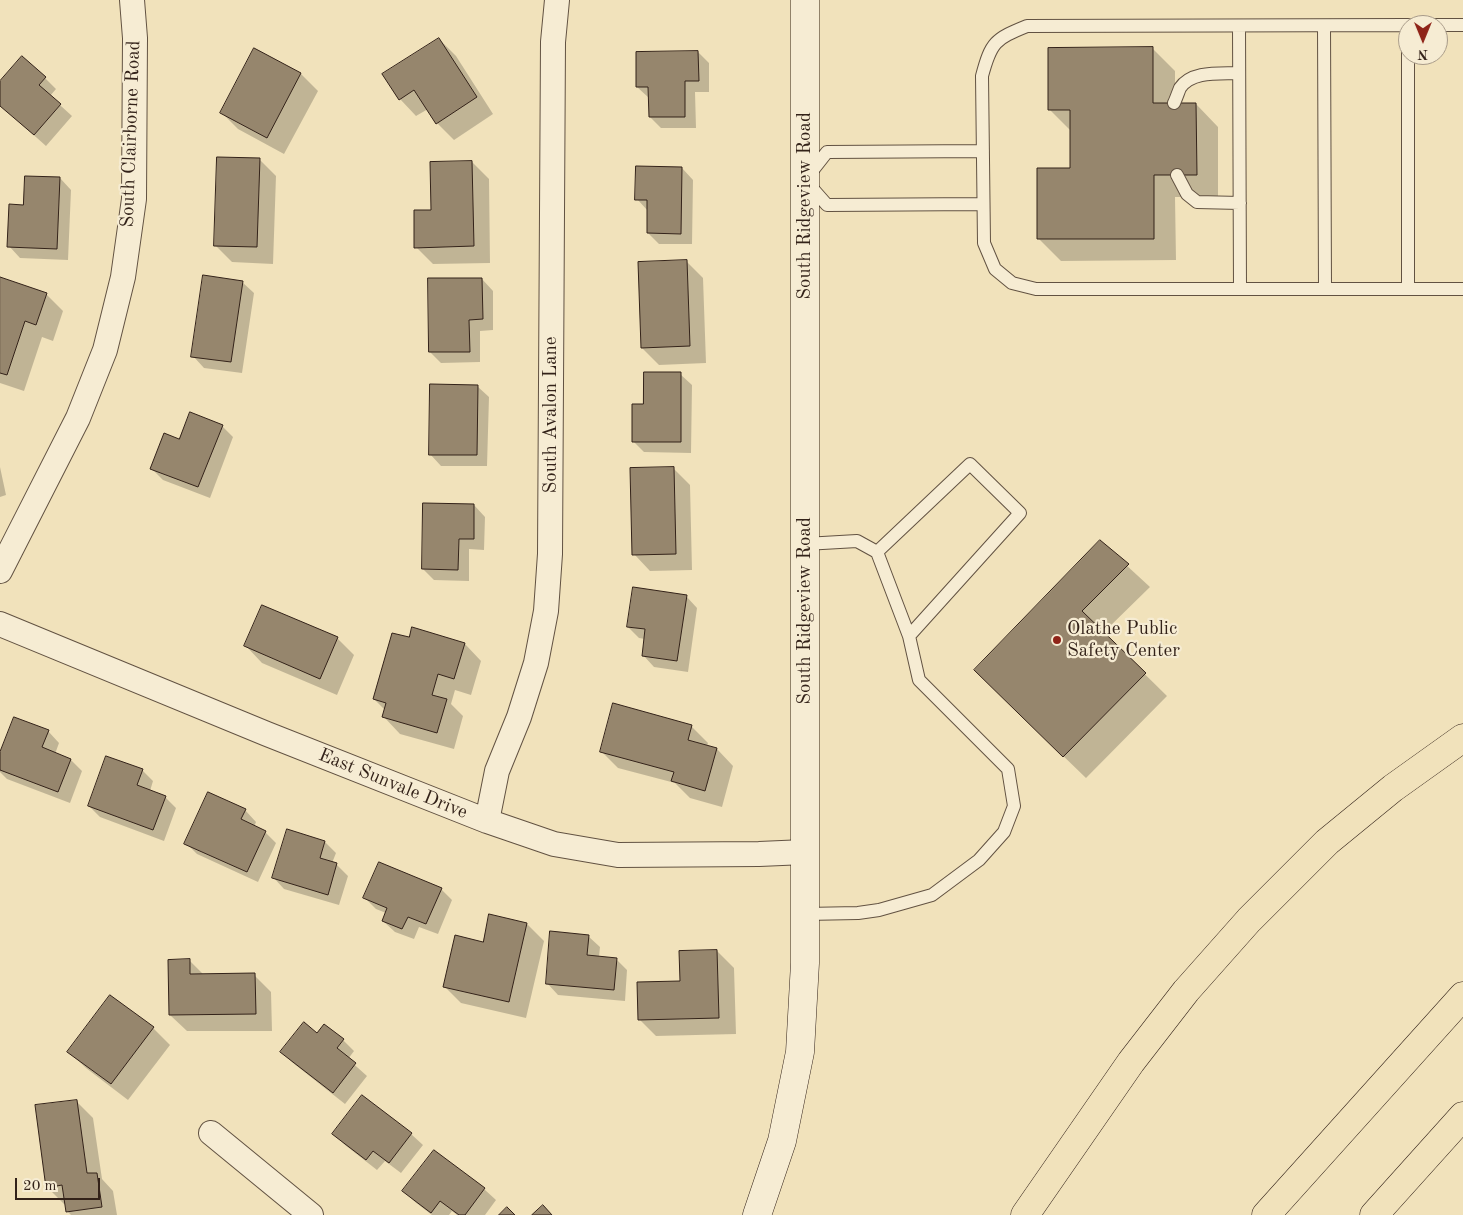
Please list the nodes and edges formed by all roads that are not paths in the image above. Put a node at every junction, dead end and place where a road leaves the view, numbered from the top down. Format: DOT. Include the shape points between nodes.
graph roads {
  1 [pos="132,0"];
  2 [pos="557,0"];
  3 [pos="805,0"];
  4 [pos="1398,25"];
  5 [pos="1448,25"];
  6 [pos="1463,25"];
  7 [pos="1239,26"];
  8 [pos="1324,26"];
  9 [pos="1408,65"];
  10 [pos="1239,73"];
  11 [pos="1174,103"];
  12 [pos="982,151"];
  13 [pos="1177,175"];
  14 [pos="805,180"];
  15 [pos="1240,203"];
  16 [pos="983,204"];
  17 [pos="1240,288"];
  18 [pos="1324,288"];
  19 [pos="1408,288"];
  20 [pos="1463,288"];
  21 [pos="805,544"];
  22 [pos="876,552"];
  23 [pos="0,571"];
  24 [pos="0,624"];
  25 [pos="909,636"];
  26 [pos="1463,738"];
  27 [pos="487,821"];
  28 [pos="805,852"];
  29 [pos="805,914"];
  30 [pos="1463,996"];
  31 [pos="1463,1116"];
  32 [pos="211,1133"];
  33 [pos="311,1215"];
  34 [pos="757,1215"];
  35 [pos="1025,1215"];
  36 [pos="1266,1215"];
  37 [pos="1374,1215"];
  1 -- 23 [label="street, South Clairborne Road" via="135,38 134,199 123,277 105,350 78,418"];
  2 -- 27 [label="street, South Avalon Lane" via="553,42 550,554 546,611 536,664 498,771"];
  3 -- 14 [label="main road, South Ridgeview Road"];
  4 -- 8 [label="lane"];
  5 -- 6 [label="lane"];
  7 -- 8 [label="lane"];
  7 -- 10 [label="lane"];
  7 -- 12 [label="lane" via="1027,26 1002,36 988,54 982,76"];
  8 -- 18 [label="lane"];
  9 -- 19 [label="lane"];
  10 -- 11 [label="lane" via="1204,74 1190,79"];
  10 -- 15 [label="lane"];
  12 -- 14 [label="lane" via="827,152"];
  12 -- 16 [label="lane"];
  13 -- 15 [label="lane" via="1187,194 1197,202"];
  14 -- 16 [label="lane" via="827,205"];
  14 -- 21 [label="main road, South Ridgeview Road"];
  15 -- 17 [label="lane"];
  16 -- 17 [label="lane" via="984,243 996,269 1012,283 1036,288"];
  17 -- 18 [label="lane"];
  18 -- 19 [label="lane"];
  19 -- 20 [label="lane"];
  21 -- 22 [label="lane" via="857,541"];
  21 -- 28 [label="main road, South Ridgeview Road"];
  22 -- 25 [label="lane"];
  22 -- 25 [label="lane" via="970,464 1020,513"];
  24 -- 27 [label="street, East Sunvale Drive"];
  25 -- 29 [label="lane" via="919,680 1008,769 1014,806 1004,832 979,860 932,895 879,910"];
  26 -- 35 [label="highway" via="1393,788 1327,842 1248,920 1132,1062"];
  27 -- 28 [label="street, East Sunvale Drive" via="554,844 618,855"];
  28 -- 29 [label="main road, South Ridgeview Road"];
  29 -- 34 [label="main road, South Ridgeview Road" via="800,1052 782,1141"];
  30 -- 36 [label="highway"];
  31 -- 37 [label="highway"];
  32 -- 33 [label="street"];
}
